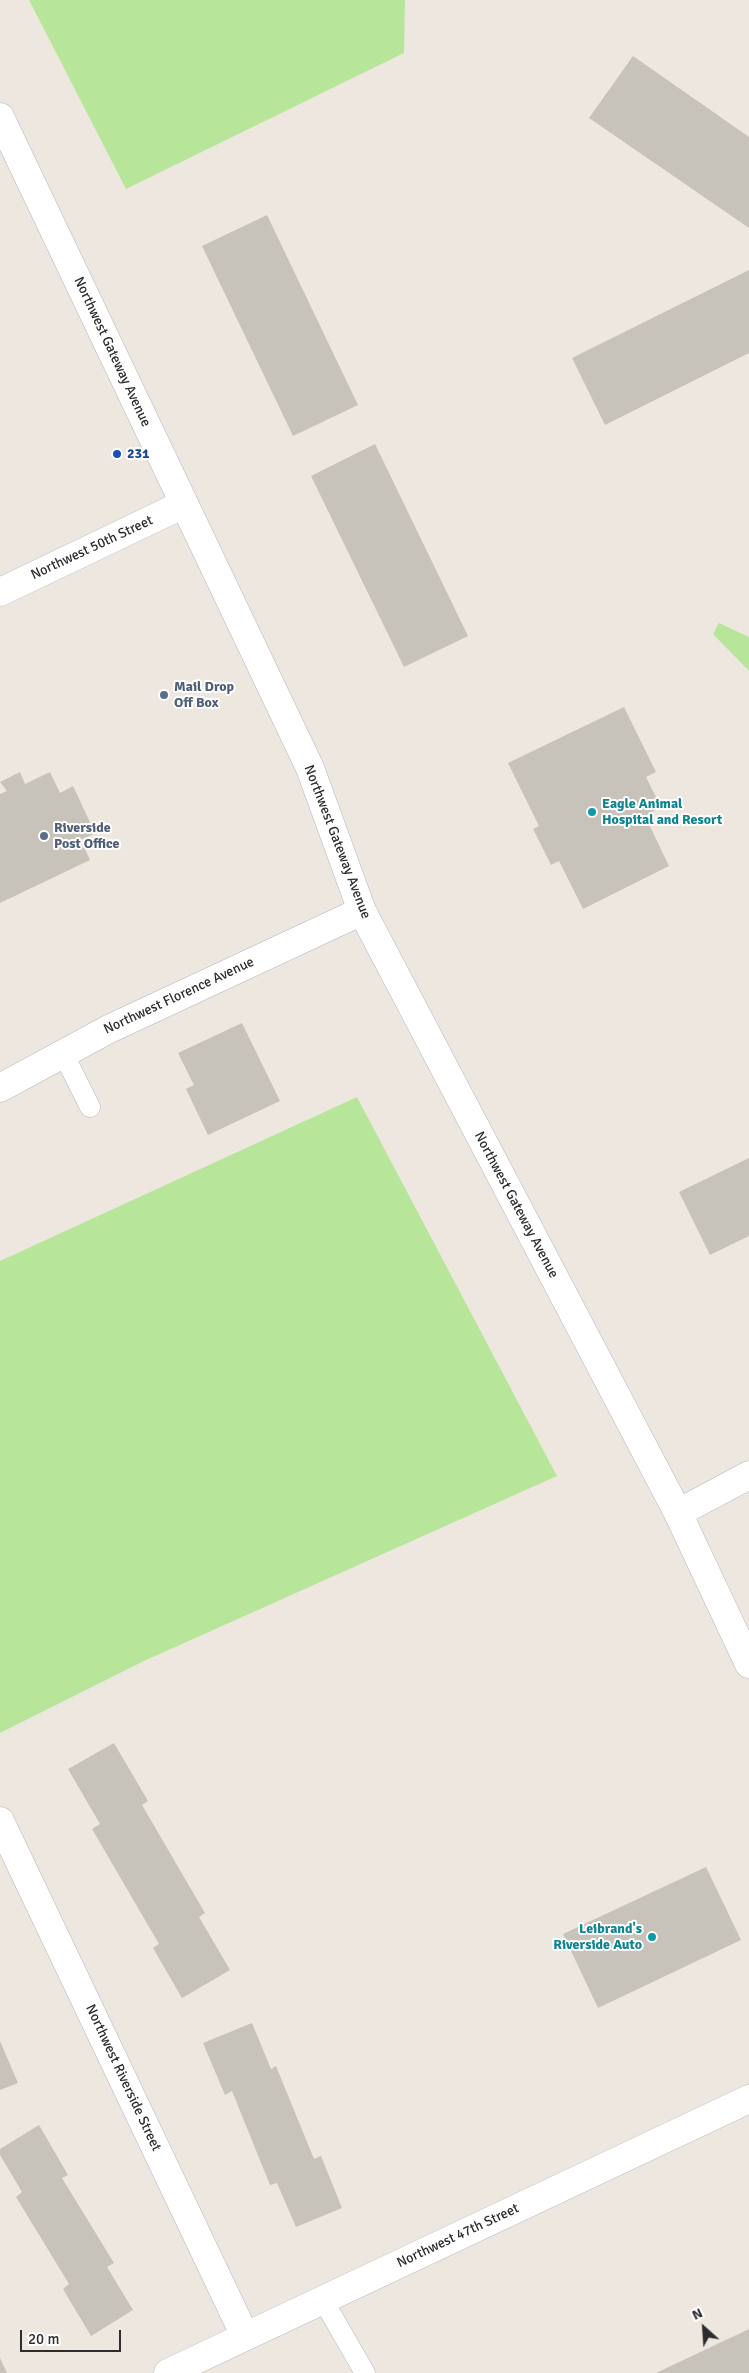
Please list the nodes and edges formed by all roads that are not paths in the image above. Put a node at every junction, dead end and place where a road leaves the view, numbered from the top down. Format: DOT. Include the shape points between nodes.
graph roads {
  1 [pos="0,117"];
  2 [pos="184,504"];
  3 [pos="0,592"];
  4 [pos="362,911"];
  5 [pos="63,1054"];
  6 [pos="0,1088"];
  7 [pos="90,1108"];
  8 [pos="749,1475"];
  9 [pos="678,1513"];
  10 [pos="749,1664"];
  11 [pos="0,1821"];
  12 [pos="749,2099"];
  13 [pos="323,2300"];
  14 [pos="245,2336"];
  15 [pos="168,2373"];
  16 [pos="365,2373"];
  1 -- 2 [label="street, Northwest Gateway Avenue"];
  2 -- 3 [label="street, Northwest 50th Street"];
  2 -- 4 [label="street, Northwest Gateway Avenue" via="310,768"];
  4 -- 5 [label="street, Northwest Florence Avenue" via="112,1027"];
  4 -- 9 [label="street, Northwest Gateway Avenue"];
  5 -- 6 [label="street, Northwest Florence Avenue"];
  5 -- 7 [label="lane"];
  8 -- 9 [label="street"];
  9 -- 10 [label="street, Northwest Gateway Avenue"];
  11 -- 14 [label="street, Northwest Riverside Street"];
  12 -- 13 [label="street, Northwest 47th Street"];
  13 -- 14 [label="street, Northwest 47th Street"];
  13 -- 16 [label="lane"];
  14 -- 15 [label="street, Northwest 47th Street"];
}
